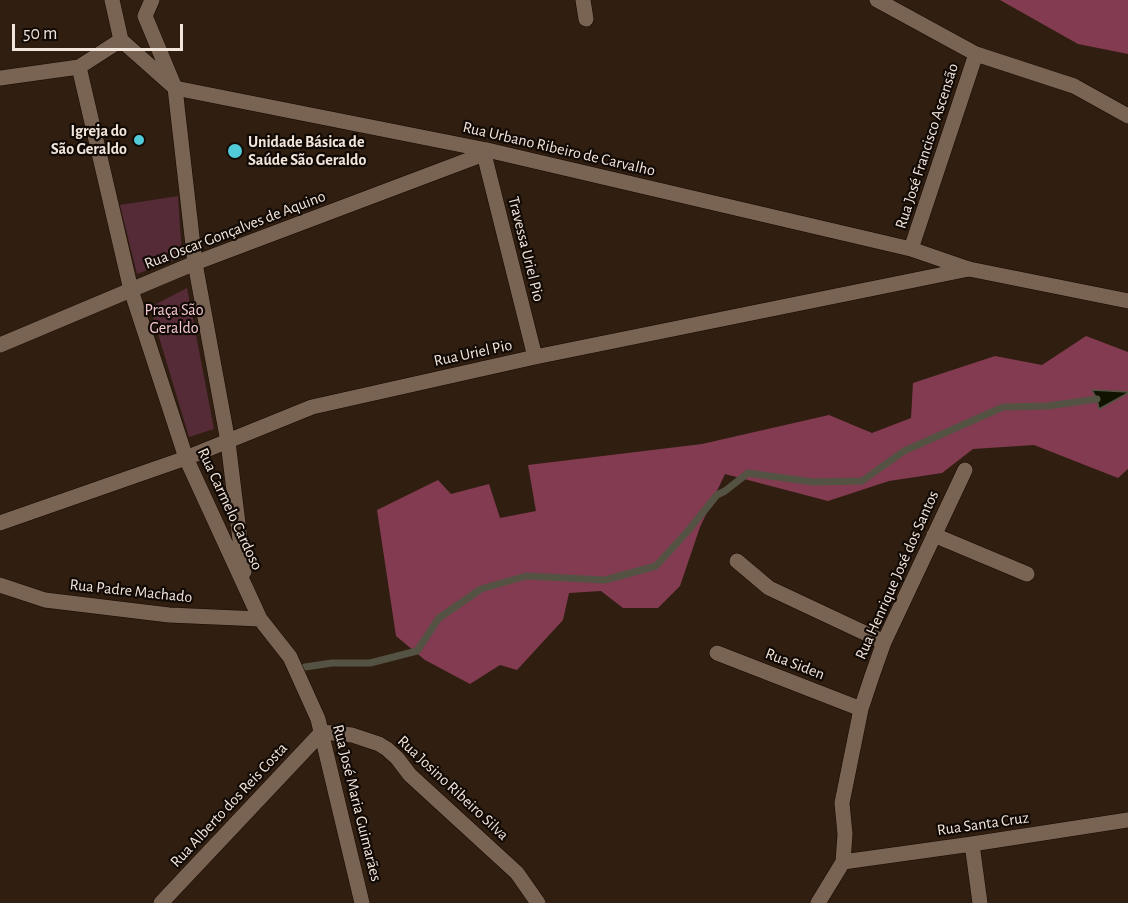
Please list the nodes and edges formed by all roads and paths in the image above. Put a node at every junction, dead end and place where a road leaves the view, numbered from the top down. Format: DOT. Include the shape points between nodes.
graph roads {
  1 [pos="112,0"];
  2 [pos="152,0"];
  3 [pos="583,0"];
  4 [pos="877,0"];
  5 [pos="586,19"];
  6 [pos="121,40"];
  7 [pos="976,54"];
  8 [pos="79,67"];
  9 [pos="0,78"];
  10 [pos="175,88"];
  11 [pos="1128,116"];
  12 [pos="486,152"];
  13 [pos="911,249"];
  14 [pos="195,263"];
  15 [pos="969,269"];
  16 [pos="131,290"];
  17 [pos="1128,301"];
  18 [pos="0,345"];
  19 [pos="535,357"];
  20 [pos="228,442"];
  21 [pos="186,458"];
  22 [pos="965,470"];
  23 [pos="0,523"];
  24 [pos="934,535"];
  25 [pos="737,561"];
  26 [pos="1027,574"];
  27 [pos="0,585"];
  28 [pos="246,586"];
  29 [pos="260,618"];
  30 [pos="884,642"];
  31 [pos="717,653"];
  32 [pos="861,709"];
  33 [pos="322,732"];
  34 [pos="1128,820"];
  35 [pos="972,844"];
  36 [pos="843,862"];
  37 [pos="161,903"];
  38 [pos="362,903"];
  39 [pos="538,903"];
  40 [pos="818,903"];
  41 [pos="980,903"];
  1 -- 6 [label="street"];
  2 -- 10 [label="street, Rua Carmelo Cardoso" via="145,16"];
  3 -- 5 [label="street"];
  4 -- 7 [label="street"];
  6 -- 8 [label="street"];
  6 -- 10 [label="street"];
  7 -- 11 [label="street" via="1074,86"];
  7 -- 13 [label="street, Rua José Francisco Ascensão"];
  8 -- 9 [label="street"];
  8 -- 16 [label="street, Rua Carmelo Cardoso"];
  10 -- 12 [label="street, Rua Urbano Ribeiro de Carvalho"];
  10 -- 14 [label="street, Rua Carmelo Cardoso"];
  12 -- 13 [label="street, Rua Urbano Ribeiro de Carvalho"];
  12 -- 14 [label="street, Rua Oscar Gonçalves de Aquino"];
  12 -- 19 [label="street, Travessa Uriel Pio"];
  13 -- 15 [label="street, Rua Urbano Ribeiro de Carvalho"];
  14 -- 16 [label="street, Rua Oscar Gonçalves de Aquino"];
  14 -- 20 [label="street, Rua Carmelo Cardoso"];
  15 -- 17 [label="street, Rua Urbano Ribeiro de Carvalho"];
  15 -- 19 [label="street, Rua Uriel Pio"];
  16 -- 18 [label="street, Rua Oscar Gonçalves de Aquino"];
  16 -- 21 [label="street, Rua Carmelo Cardoso"];
  19 -- 20 [label="street, Rua Uriel Pio" via="312,407"];
  20 -- 21 [label="street, Rua Uriel Pio"];
  20 -- 28 [label="street, Rua Carmelo Cardoso"];
  21 -- 23 [label="street, Rua Uriel Pio"];
  21 -- 28 [label="street, Rua Carmelo Cardoso"];
  22 -- 24 [label="street, Rua Henrique José dos Santos"];
  24 -- 26 [label="street"];
  24 -- 30 [label="street, Rua Henrique José dos Santos"];
  25 -- 30 [label="street" via="769,588"];
  27 -- 29 [label="street, Rua Padre Machado" via="45,600 169,615"];
  28 -- 29 [label="street, Rua José Maria Guimarães"];
  29 -- 33 [label="street, Rua José Maria Guimarães" via="290,657"];
  30 -- 32 [label="street, Rua Henrique José dos Santos"];
  31 -- 32 [label="street, Rua Siden"];
  32 -- 36 [label="street, Rua Henrique José dos Santos" via="842,803"];
  33 -- 37 [label="street, Rua Alberto dos Reis Costa"];
  33 -- 38 [label="street, Rua José Maria Guimarães"];
  33 -- 39 [label="street, Rua Josino Ribeiro Silva" via="368,739 387,749 517,873"];
  34 -- 35 [label="street, Rua Santa Cruz"];
  35 -- 36 [label="street, Rua Santa Cruz"];
  35 -- 41 [label="street"];
  36 -- 40 [label="street, Rua Henrique José dos Santos"];
}
